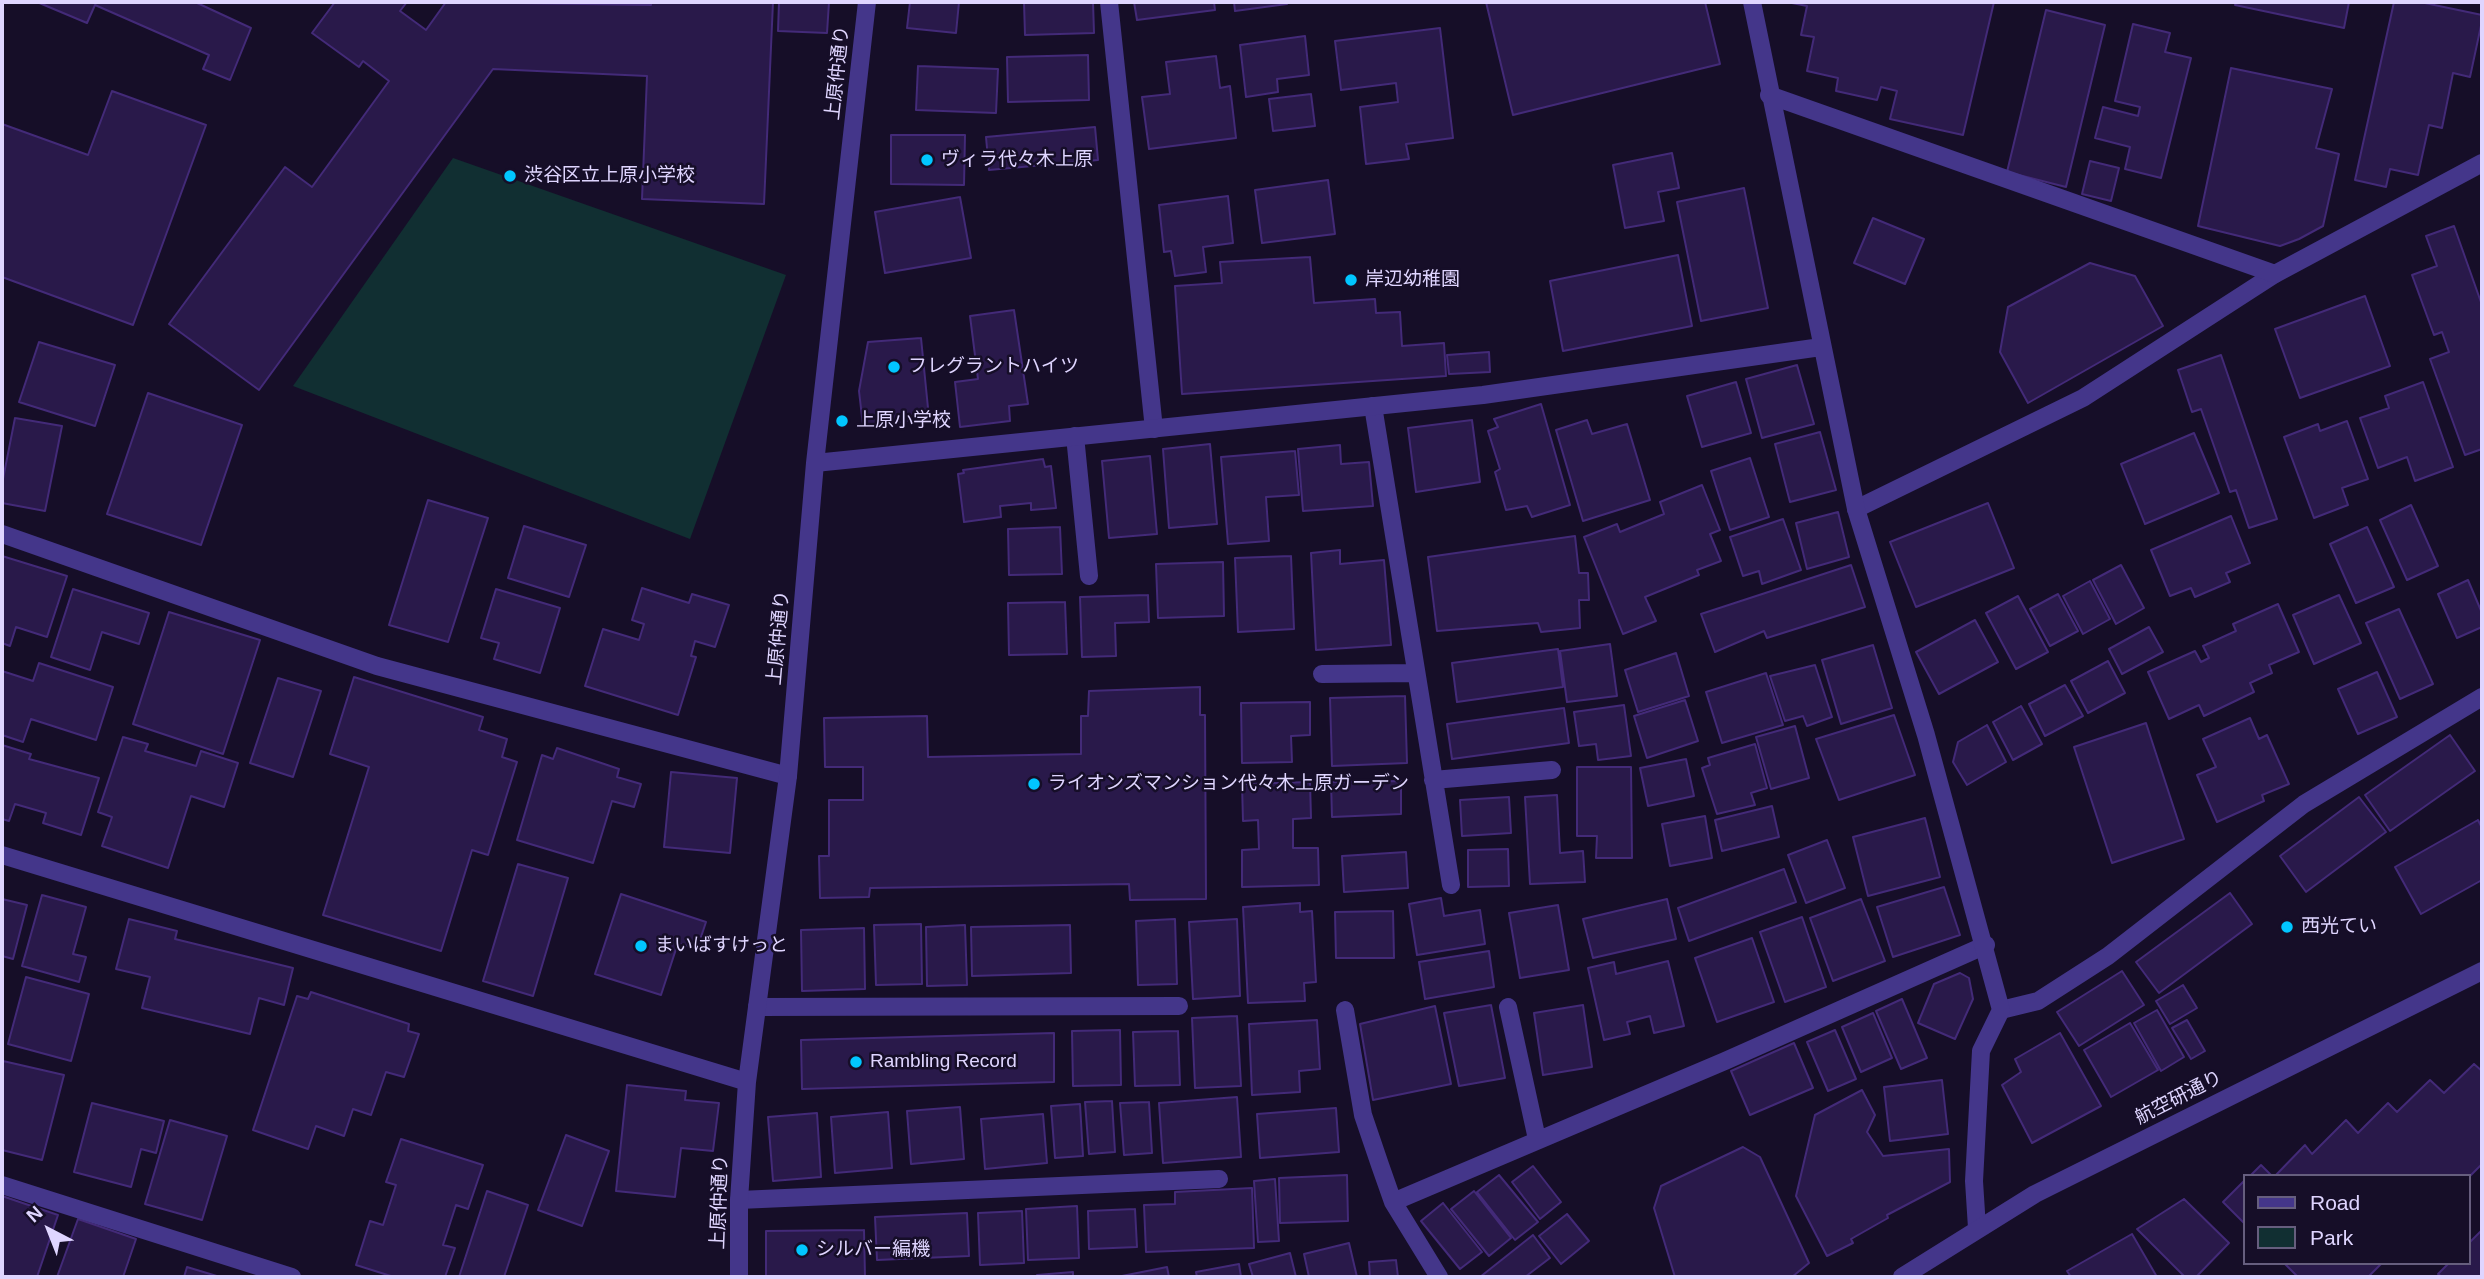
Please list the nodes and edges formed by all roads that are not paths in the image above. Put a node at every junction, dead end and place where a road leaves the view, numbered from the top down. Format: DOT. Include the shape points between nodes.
graph roads {
  1 [pos="867,2"];
  2 [pos="1109,2"];
  3 [pos="1752,2"];
  4 [pos="1769,95"];
  5 [pos="2482,163"];
  6 [pos="2275,274"];
  7 [pos="1821,347"];
  8 [pos="1373,406"];
  9 [pos="1154,429"];
  10 [pos="1075,436"];
  11 [pos="815,463"];
  12 [pos="1856,509"];
  13 [pos="2,534"];
  14 [pos="1089,576"];
  15 [pos="1416,673"];
  16 [pos="1322,674"];
  17 [pos="2482,696"];
  18 [pos="1552,770"];
  19 [pos="788,776"];
  20 [pos="1433,780"];
  21 [pos="2,855"];
  22 [pos="1451,885"];
  23 [pos="1986,945"];
  24 [pos="2482,971"];
  25 [pos="1179,1006"];
  26 [pos="757,1007"];
  27 [pos="1508,1007"];
  28 [pos="1345,1010"];
  29 [pos="2001,1010"];
  30 [pos="747,1082"];
  31 [pos="1537,1139"];
  32 [pos="1219,1179"];
  33 [pos="2,1185"];
  34 [pos="739,1200"];
  35 [pos="1393,1202"];
  36 [pos="1978,1228"];
  37 [pos="292,1277"];
  38 [pos="739,1277"];
  39 [pos="1439,1277"];
  40 [pos="1902,1277"];
  1 -- 11 [label="street, 上原仲通り"];
  2 -- 9 [label="street"];
  3 -- 4 [label="street"];
  4 -- 6 [label="street"];
  4 -- 7 [label="street"];
  5 -- 6 [label="street"];
  6 -- 12 [label="street" via="2083,398"];
  7 -- 8 [label="street"];
  7 -- 12 [label="street"];
  8 -- 9 [label="street"];
  8 -- 15 [label="street"];
  9 -- 10 [label="street"];
  10 -- 11 [label="street"];
  10 -- 14 [label="street"];
  11 -- 19 [label="street, 上原仲通り"];
  12 -- 23 [label="street"];
  13 -- 19 [label="street" via="377,666"];
  15 -- 16 [label="street"];
  15 -- 20 [label="street"];
  17 -- 29 [label="street" via="2304,804 2108,956 2038,1002"];
  18 -- 20 [label="street"];
  19 -- 26 [label="street, 上原仲通り"];
  20 -- 22 [label="street"];
  21 -- 30 [label="street"];
  23 -- 29 [label="street"];
  23 -- 31 [label="street"];
  24 -- 36 [label="street, 航空研通り" via="2035,1194"];
  25 -- 26 [label="street"];
  26 -- 30 [label="street, 上原仲通り"];
  27 -- 31 [label="street"];
  28 -- 35 [label="street" via="1363,1115"];
  29 -- 36 [label="street" via="1981,1051 1974,1181"];
  30 -- 34 [label="street, 上原仲通り"];
  31 -- 35 [label="street"];
  32 -- 34 [label="street"];
  33 -- 37 [label="street"];
  34 -- 38 [label="street, 上原仲通り"];
  35 -- 39 [label="street"];
  36 -- 40 [label="street, 航空研通り"];
}
